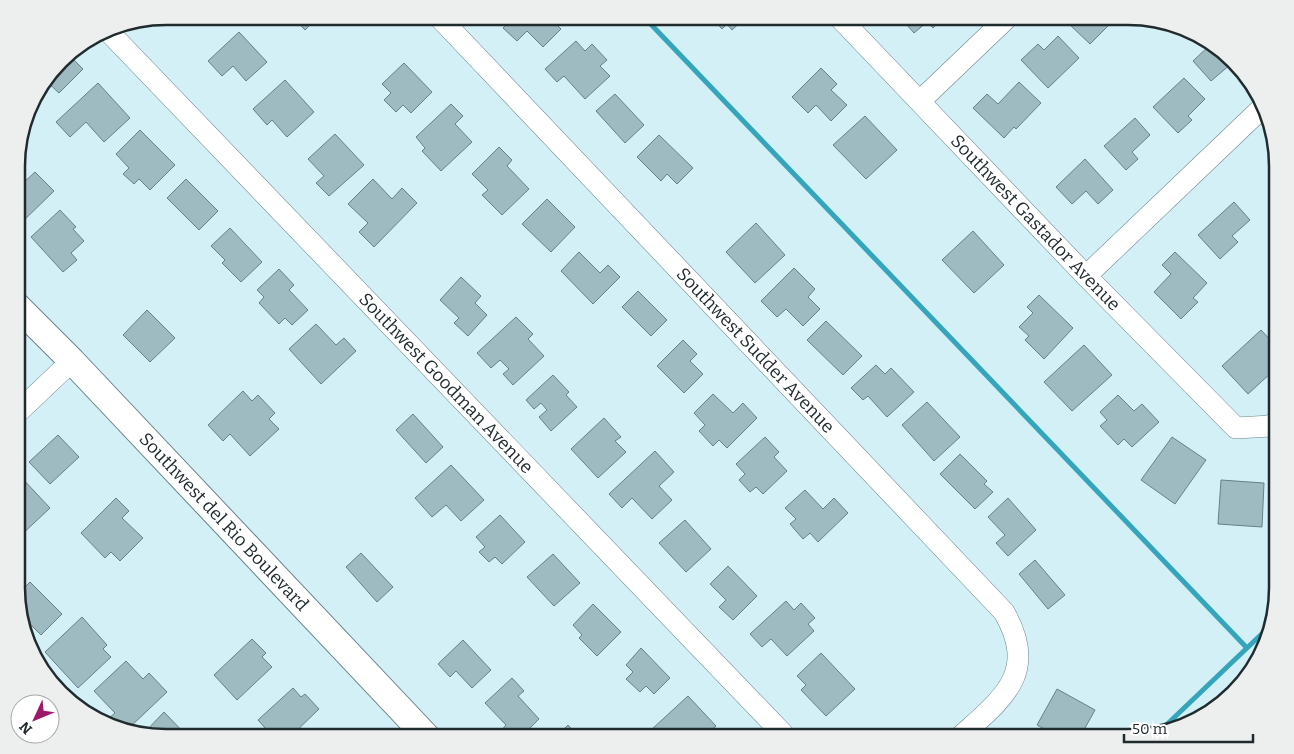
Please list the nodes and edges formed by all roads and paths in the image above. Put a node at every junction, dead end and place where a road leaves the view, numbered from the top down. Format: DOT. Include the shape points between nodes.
graph roads {
  1 [pos="447,25"];
  2 [pos="847,25"];
  3 [pos="1000,25"];
  4 [pos="113,36"];
  5 [pos="920,101"];
  6 [pos="1258,112"];
  7 [pos="1086,276"];
  8 [pos="25,313"];
  9 [pos="72,361"];
  10 [pos="25,406"];
  11 [pos="1269,426"];
  12 [pos="420,729"];
  13 [pos="778,729"];
  14 [pos="970,729"];
  1 -- 14 [label="street, Southwest Sudder Avenue" via="1004,612 1017,641 1016,676 996,704"];
  2 -- 5 [label="street, Southwest Gastador Avenue"];
  3 -- 5 [label="street"];
  4 -- 13 [label="street, Southwest Goodman Avenue"];
  5 -- 7 [label="street, Southwest Gastador Avenue"];
  6 -- 7 [label="street"];
  7 -- 11 [label="street, Southwest Gastador Avenue" via="1236,428"];
  8 -- 9 [label="street, Southwest del Rio Boulevard"];
  9 -- 10 [label="street"];
  9 -- 12 [label="street, Southwest del Rio Boulevard"];
}
